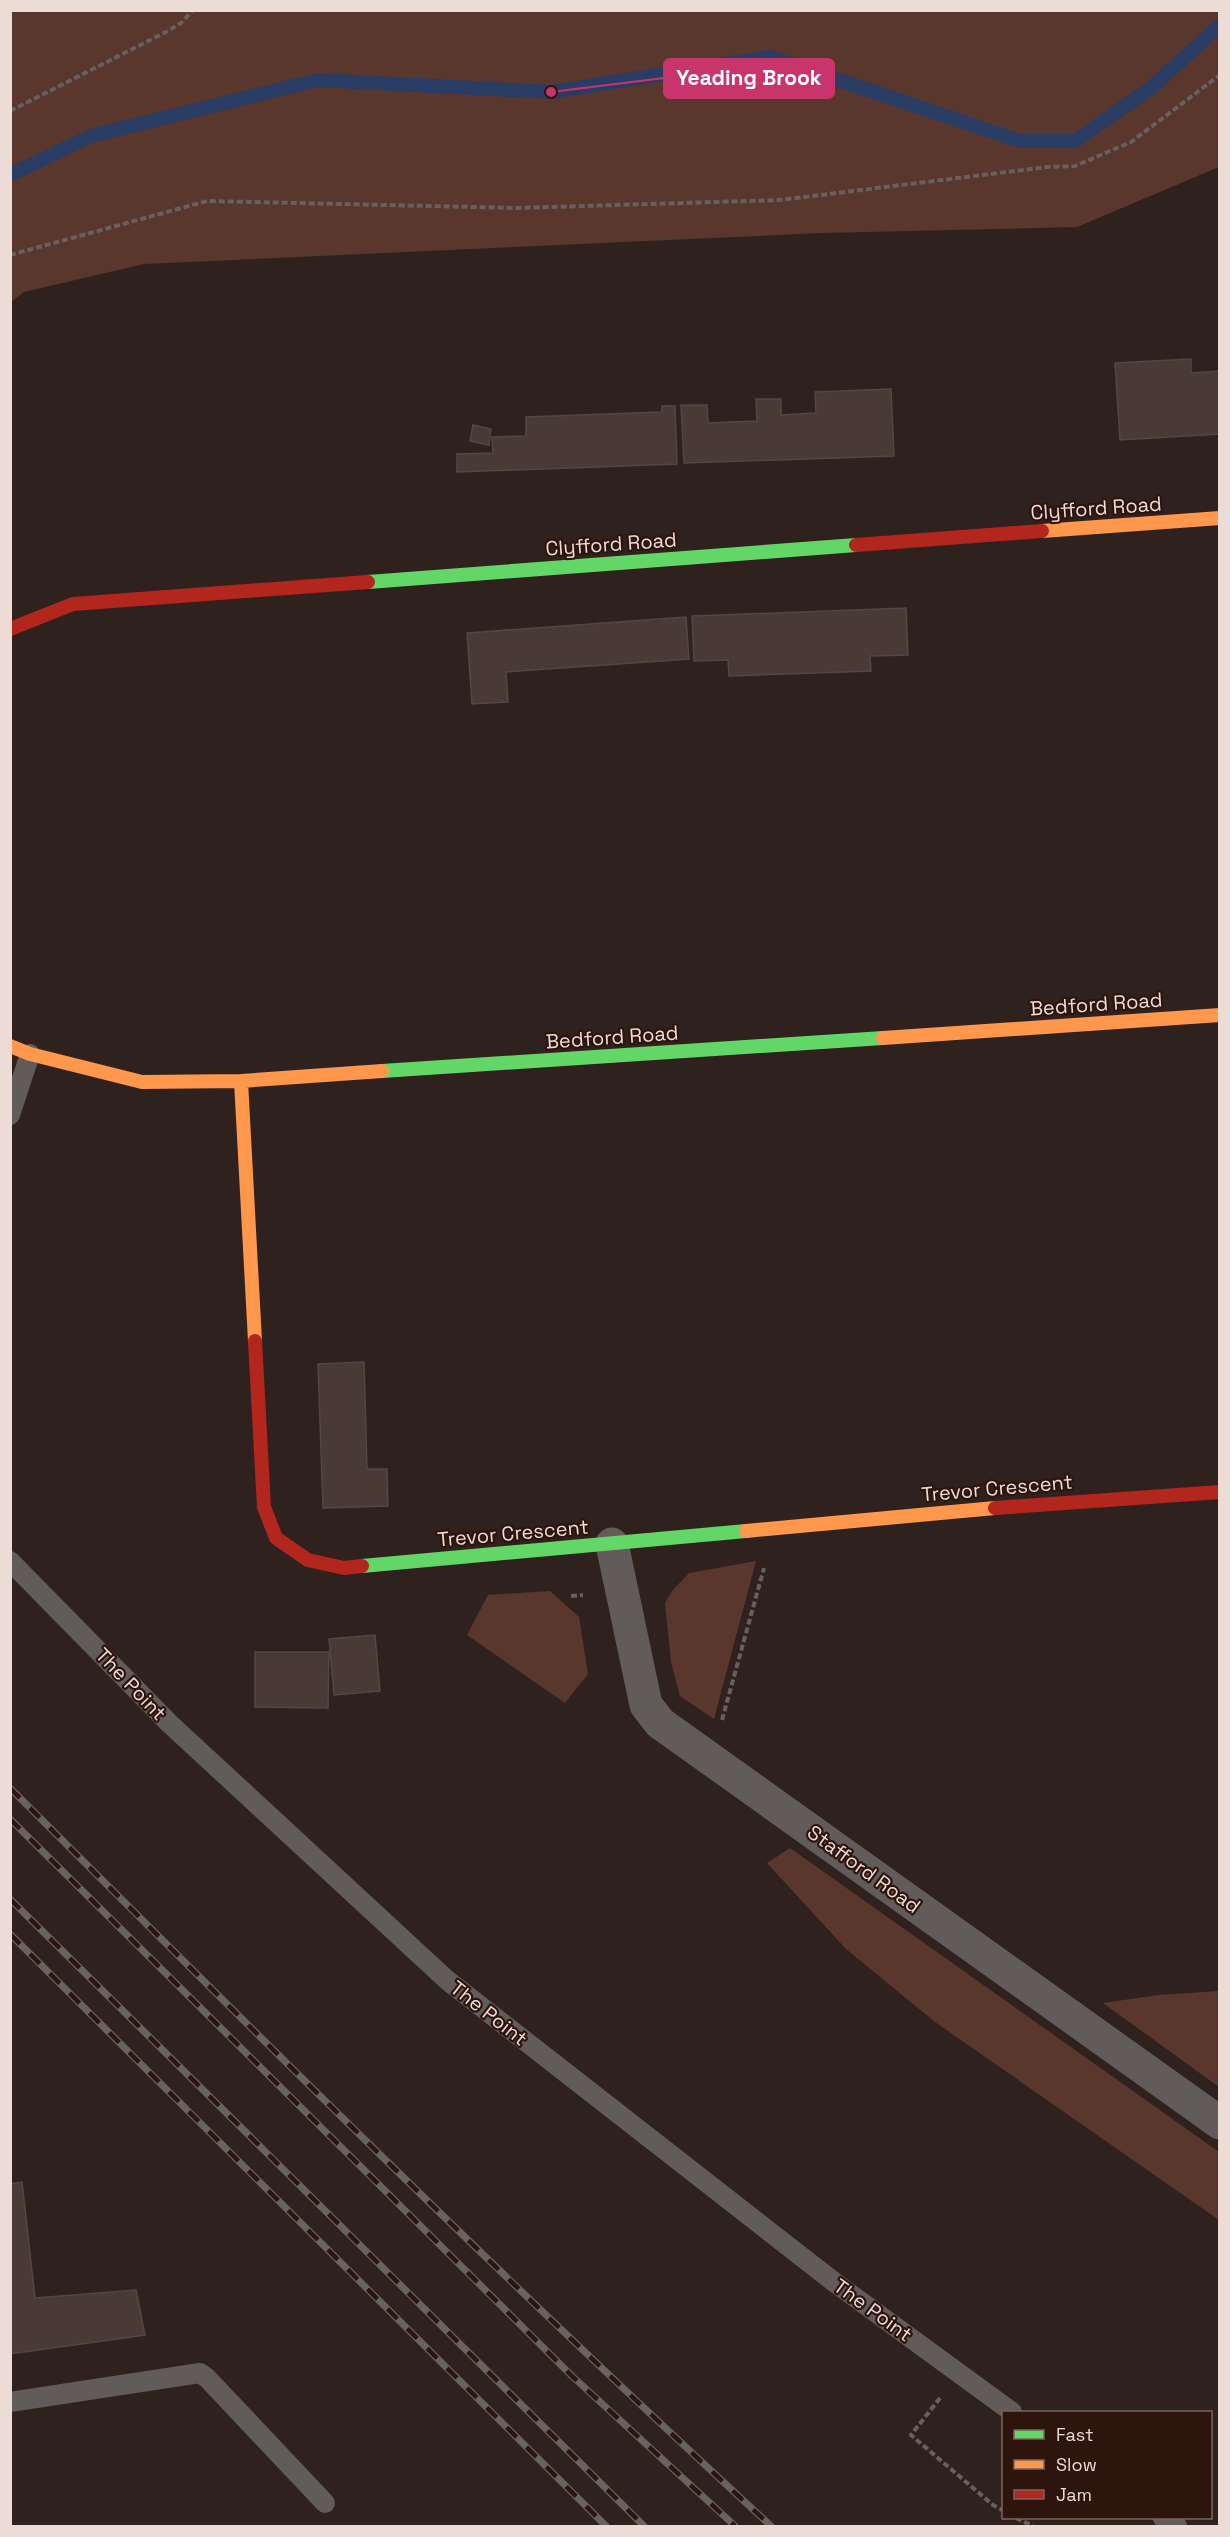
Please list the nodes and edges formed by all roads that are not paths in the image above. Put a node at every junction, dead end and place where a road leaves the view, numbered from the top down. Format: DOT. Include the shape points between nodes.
graph roads {
  1 [pos="1220,518"];
  2 [pos="10,629"];
  3 [pos="1220,1015"];
  4 [pos="10,1046"];
  5 [pos="30,1054"];
  6 [pos="241,1081"];
  7 [pos="10,1115"];
  8 [pos="1220,1492"];
  9 [pos="612,1544"];
  10 [pos="10,1561"];
  11 [pos="1220,2123"];
  12 [pos="10,2402"];
  13 [pos="1011,2411"];
  14 [pos="325,2503"];
  1 -- 2 [label="street, Clyfford Road" via="73,604"];
  3 -- 6 [label="street, Bedford Road"];
  4 -- 5 [label="street, Bedford Road"];
  5 -- 6 [label="street, Bedford Road" via="142,1082"];
  5 -- 7 [label="lane"];
  6 -- 9 [label="street, Trevor Crescent" via="264,1507 276,1538 308,1560 344,1568"];
  8 -- 9 [label="street, Trevor Crescent" via="1085,1500"];
  9 -- 11 [label="street, Stafford Road" via="646,1706 660,1724"];
  10 -- 13 [label="lane, The Point" via="170,1724 447,1980 834,2282"];
  12 -- 14 [label="lane" via="200,2373"];
}
